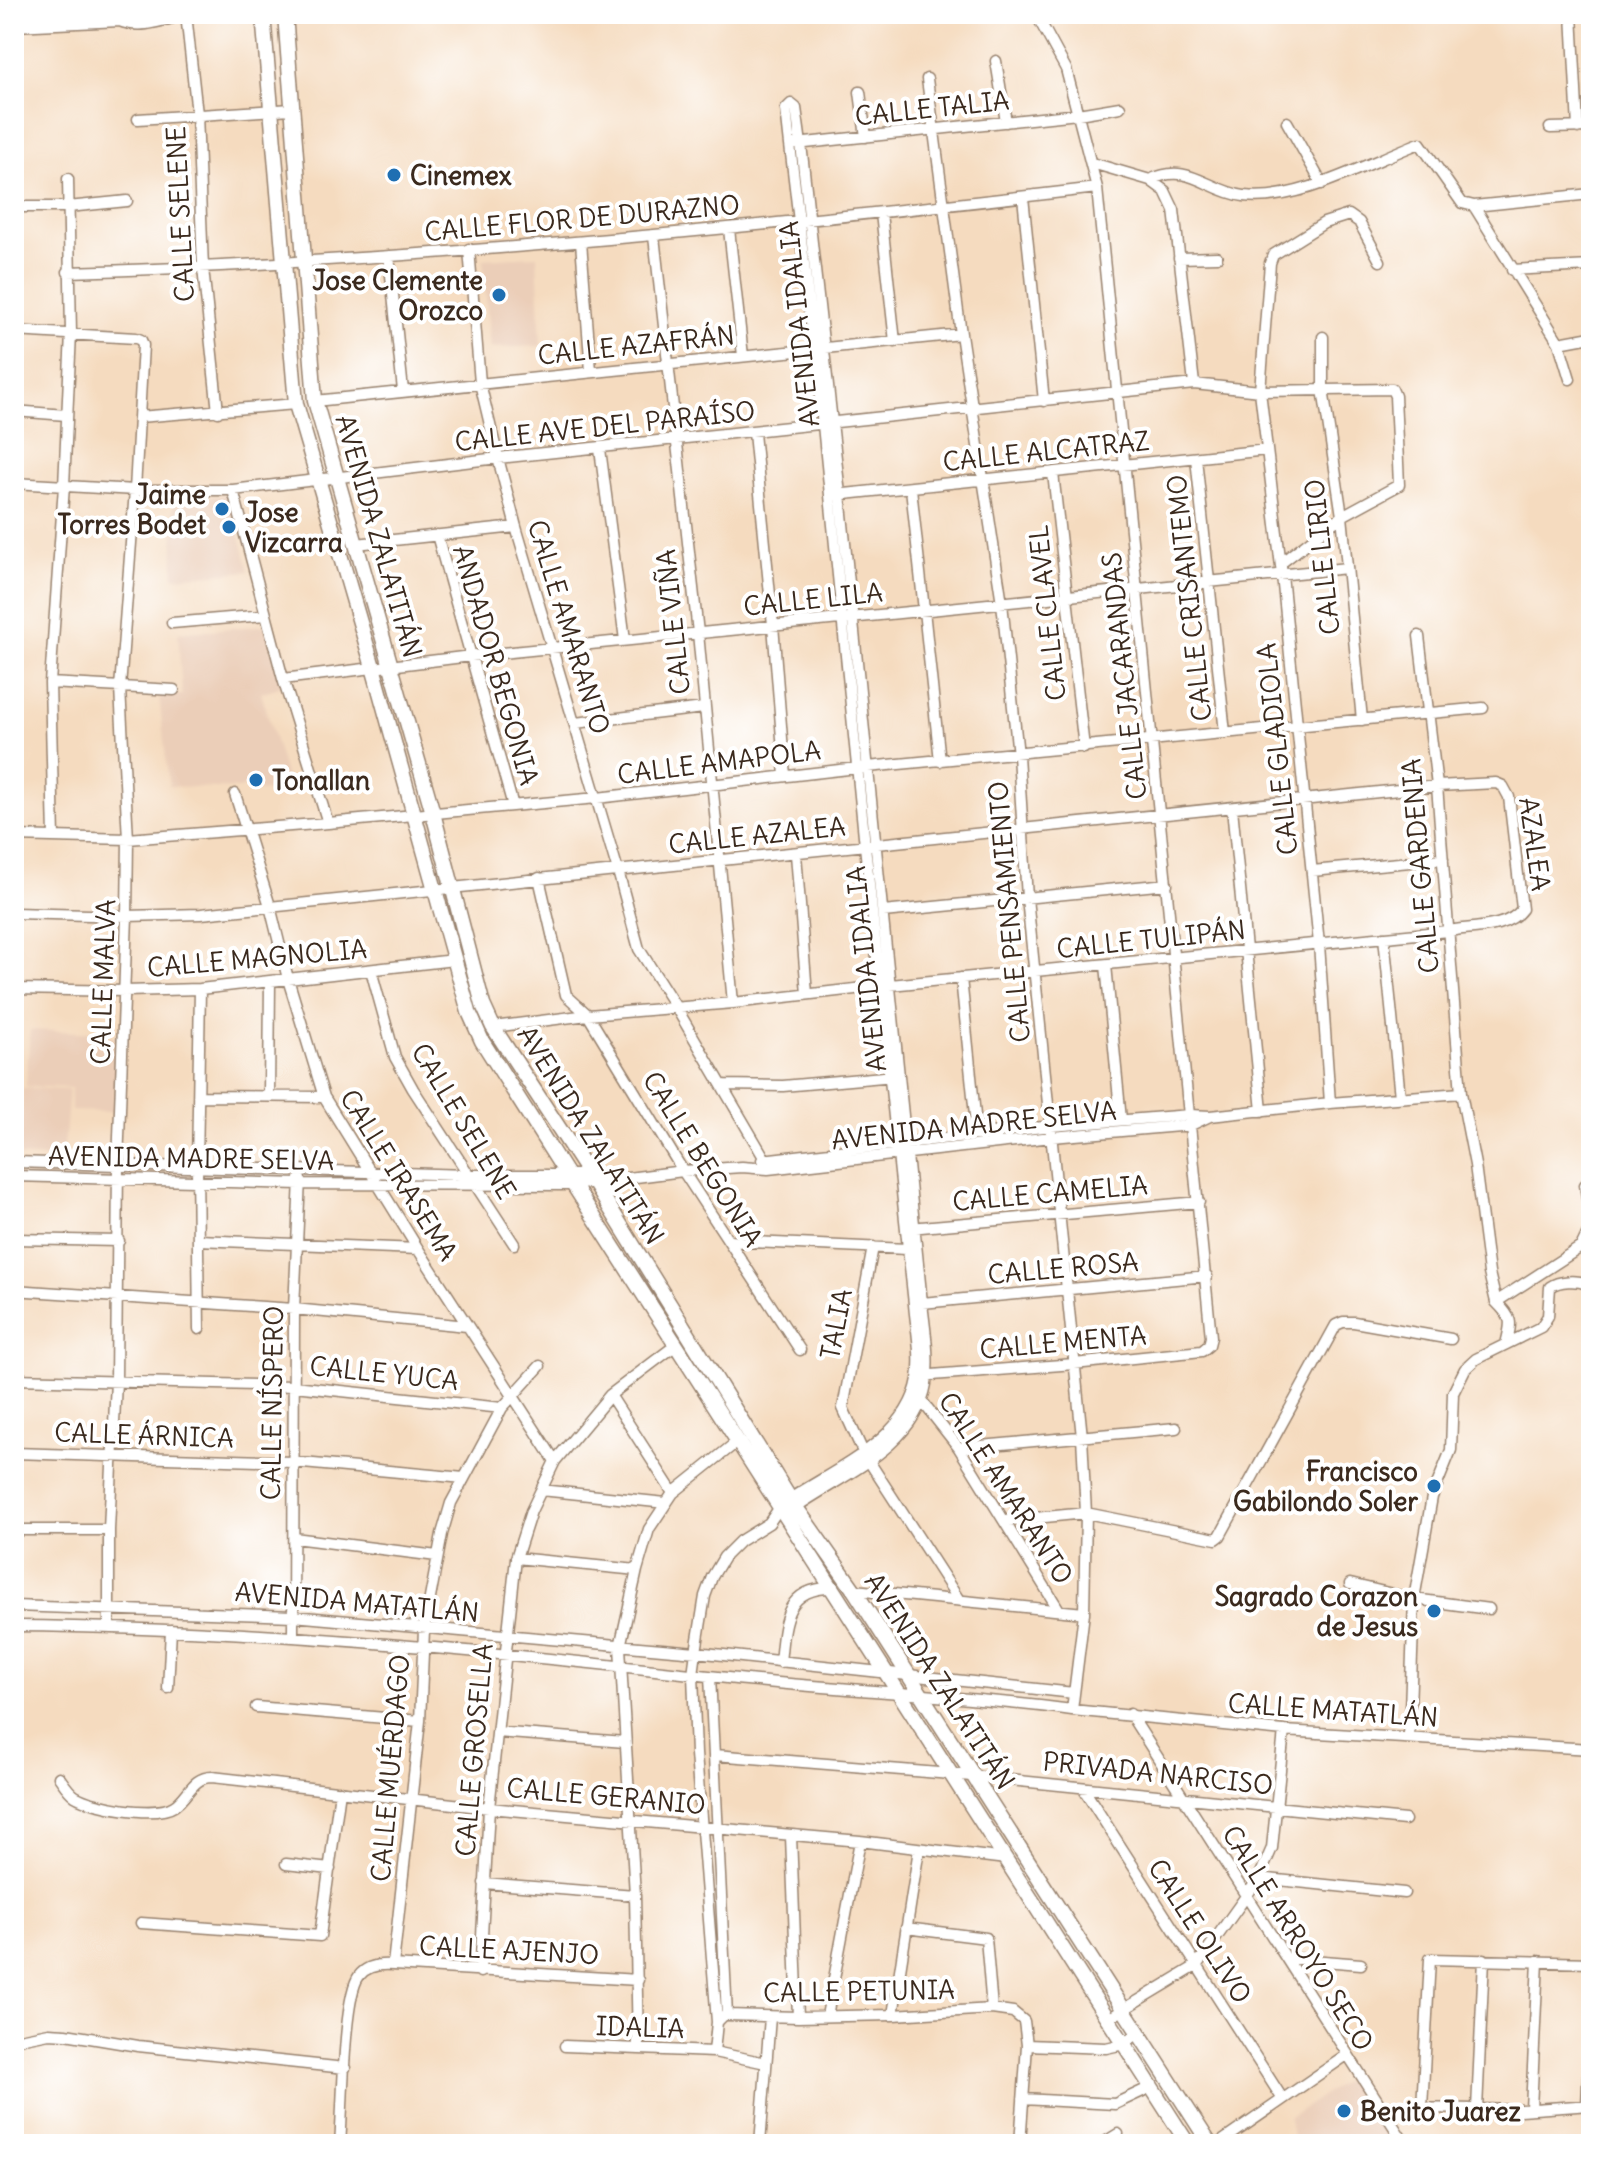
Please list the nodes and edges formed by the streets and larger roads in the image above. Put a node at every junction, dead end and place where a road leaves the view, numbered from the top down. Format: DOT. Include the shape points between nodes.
graph roads {
  1 [pos="180,14"];
  2 [pos="186,14"];
  3 [pos="263,14"];
  4 [pos="285,14"];
  5 [pos="1036,14"];
  6 [pos="1572,14"];
  7 [pos="124,16"];
  8 [pos="104,17"];
  9 [pos="14,24"];
  10 [pos="996,61"];
  11 [pos="927,79"];
  12 [pos="860,92"];
  13 [pos="1120,107"];
  14 [pos="292,109"];
  15 [pos="273,110"];
  16 [pos="197,114"];
  17 [pos="1078,114"];
  18 [pos="138,119"];
  19 [pos="1006,122"];
  20 [pos="1287,122"];
  21 [pos="1591,127"];
  22 [pos="1550,128"];
  23 [pos="1578,128"];
  24 [pos="934,130"];
  25 [pos="866,137"];
  26 [pos="796,144"];
  27 [pos="1092,163"];
  28 [pos="68,179"];
  29 [pos="1150,180"];
  30 [pos="1322,184"];
  31 [pos="1097,188"];
  32 [pos="1591,194"];
  33 [pos="1023,197"];
  34 [pos="127,201"];
  35 [pos="944,206"];
  36 [pos="1470,206"];
  37 [pos="14,207"];
  38 [pos="68,207"];
  39 [pos="881,213"];
  40 [pos="810,220"];
  41 [pos="798,221"];
  42 [pos="729,229"];
  43 [pos="654,236"];
  44 [pos="581,242"];
  45 [pos="469,249"];
  46 [pos="389,256"];
  47 [pos="1217,257"];
  48 [pos="1179,258"];
  49 [pos="1380,261"];
  50 [pos="303,262"];
  51 [pos="284,263"];
  52 [pos="1591,266"];
  53 [pos="203,268"];
  54 [pos="1512,270"];
  55 [pos="68,272"];
  56 [pos="14,331"];
  57 [pos="71,333"];
  58 [pos="961,334"];
  59 [pos="1323,337"];
  60 [pos="1591,337"];
  61 [pos="895,342"];
  62 [pos="1559,343"];
  63 [pos="819,350"];
  64 [pos="743,356"];
  65 [pos="667,364"];
  66 [pos="591,371"];
  67 [pos="1570,379"];
  68 [pos="480,383"];
  69 [pos="1194,384"];
  70 [pos="1323,389"];
  71 [pos="403,391"];
  72 [pos="1260,391"];
  73 [pos="1118,393"];
  74 [pos="315,401"];
  75 [pos="1044,401"];
  76 [pos="296,404"];
  77 [pos="972,409"];
  78 [pos="14,411"];
  79 [pos="218,412"];
  80 [pos="66,415"];
  81 [pos="139,417"];
  82 [pos="828,425"];
  83 [pos="754,433"];
  84 [pos="675,441"];
  85 [pos="600,449"];
  86 [pos="1267,450"];
  87 [pos="498,458"];
  88 [pos="1196,458"];
  89 [pos="1125,465"];
  90 [pos="1053,473"];
  91 [pos="337,477"];
  92 [pos="983,480"];
  93 [pos="317,481"];
  94 [pos="14,483"];
  95 [pos="64,486"];
  96 [pos="911,488"];
  97 [pos="135,490"];
  98 [pos="233,490"];
  99 [pos="835,495"];
  100 [pos="1342,516"];
  101 [pos="516,527"];
  102 [pos="437,535"];
  103 [pos="356,544"];
  104 [pos="1281,563"];
  105 [pos="1347,568"];
  106 [pos="1282,575"];
  107 [pos="1209,582"];
  108 [pos="1138,589"];
  109 [pos="1067,596"];
  110 [pos="1002,603"];
  111 [pos="924,611"];
  112 [pos="266,615"];
  113 [pos="847,618"];
  114 [pos="172,623"];
  115 [pos="773,625"];
  116 [pos="698,633"];
  117 [pos="1419,636"];
  118 [pos="625,640"];
  119 [pos="553,647"];
  120 [pos="471,656"];
  121 [pos="390,664"];
  122 [pos="373,667"];
  123 [pos="283,679"];
  124 [pos="50,683"];
  125 [pos="120,688"];
  126 [pos="174,690"];
  127 [pos="704,708"];
  128 [pos="1483,708"];
  129 [pos="1428,713"];
  130 [pos="1362,720"];
  131 [pos="575,723"];
  132 [pos="1296,726"];
  133 [pos="1225,733"];
  134 [pos="1153,741"];
  135 [pos="1084,748"];
  136 [pos="1018,755"];
  137 [pos="940,761"];
  138 [pos="862,768"];
  139 [pos="785,776"];
  140 [pos="711,785"];
  141 [pos="1437,786"];
  142 [pos="1503,786"];
  143 [pos="235,794"];
  144 [pos="597,798"];
  145 [pos="1304,799"];
  146 [pos="513,806"];
  147 [pos="1232,808"];
  148 [pos="433,813"];
  149 [pos="414,815"];
  150 [pos="1160,816"];
  151 [pos="328,823"];
  152 [pos="246,830"];
  153 [pos="1023,830"];
  154 [pos="14,836"];
  155 [pos="54,837"];
  156 [pos="128,839"];
  157 [pos="870,845"];
  158 [pos="796,854"];
  159 [pos="1443,859"];
  160 [pos="719,862"];
  161 [pos="618,871"];
  162 [pos="1312,871"];
  163 [pos="539,878"];
  164 [pos="1167,884"];
  165 [pos="443,888"];
  166 [pos="1027,898"];
  167 [pos="270,906"];
  168 [pos="1522,909"];
  169 [pos="883,912"];
  170 [pos="14,913"];
  171 [pos="127,916"];
  172 [pos="1448,931"];
  173 [pos="1384,937"];
  174 [pos="1319,944"];
  175 [pos="1248,951"];
  176 [pos="1175,959"];
  177 [pos="454,960"];
  178 [pos="1106,965"];
  179 [pos="371,970"];
  180 [pos="1035,972"];
  181 [pos="961,978"];
  182 [pos="288,979"];
  183 [pos="270,981"];
  184 [pos="885,985"];
  185 [pos="14,989"];
  186 [pos="200,989"];
  187 [pos="125,991"];
  188 [pos="807,994"];
  189 [pos="566,995"];
  190 [pos="733,1003"];
  191 [pos="677,1009"];
  192 [pos="588,1015"];
  193 [pos="564,1018"];
  194 [pos="493,1027"];
  195 [pos="894,1076"];
  196 [pos="722,1085"];
  197 [pos="1461,1093"];
  198 [pos="198,1096"];
  199 [pos="269,1096"];
  200 [pos="324,1097"];
  201 [pos="1400,1097"];
  202 [pos="1330,1103"];
  203 [pos="1262,1111"];
  204 [pos="1121,1120"];
  205 [pos="1191,1120"];
  206 [pos="1051,1131"];
  207 [pos="977,1135"];
  208 [pos="902,1149"];
  209 [pos="14,1162"];
  210 [pos="767,1164"];
  211 [pos="118,1165"];
  212 [pos="197,1167"];
  213 [pos="300,1170"];
  214 [pos="683,1171"];
  215 [pos="370,1172"];
  216 [pos="469,1175"];
  217 [pos="14,1176"];
  218 [pos="118,1179"];
  219 [pos="597,1179"];
  220 [pos="570,1180"];
  221 [pos="197,1181"];
  222 [pos="300,1184"];
  223 [pos="378,1185"];
  224 [pos="1585,1185"];
  225 [pos="476,1186"];
  226 [pos="1199,1202"];
  227 [pos="1059,1214"];
  228 [pos="1591,1224"];
  229 [pos="910,1228"];
  230 [pos="14,1239"];
  231 [pos="198,1240"];
  232 [pos="119,1241"];
  233 [pos="729,1241"];
  234 [pos="298,1244"];
  235 [pos="514,1244"];
  236 [pos="873,1247"];
  237 [pos="418,1249"];
  238 [pos="907,1249"];
  239 [pos="1207,1276"];
  240 [pos="14,1290"];
  241 [pos="1067,1290"];
  242 [pos="1591,1292"];
  243 [pos="118,1299"];
  244 [pos="1496,1302"];
  245 [pos="922,1303"];
  246 [pos="199,1304"];
  247 [pos="294,1309"];
  248 [pos="467,1326"];
  249 [pos="199,1329"];
  250 [pos="1451,1339"];
  251 [pos="1506,1344"];
  252 [pos="676,1345"];
  253 [pos="1209,1345"];
  254 [pos="800,1350"];
  255 [pos="1074,1364"];
  256 [pos="540,1366"];
  257 [pos="923,1375"];
  258 [pos="14,1379"];
  259 [pos="116,1381"];
  260 [pos="294,1386"];
  261 [pos="610,1395"];
  262 [pos="513,1396"];
  263 [pos="918,1396"];
  264 [pos="502,1408"];
  265 [pos="1176,1428"];
  266 [pos="1082,1437"];
  267 [pos="738,1441"];
  268 [pos="959,1448"];
  269 [pos="14,1453"];
  270 [pos="112,1456"];
  271 [pos="866,1456"];
  272 [pos="555,1461"];
  273 [pos="292,1462"];
  274 [pos="464,1478"];
  275 [pos="541,1490"];
  276 [pos="673,1493"];
  277 [pos="666,1503"];
  278 [pos="788,1507"];
  279 [pos="1086,1513"];
  280 [pos="1004,1521"];
  281 [pos="14,1530"];
  282 [pos="109,1530"];
  283 [pos="294,1538"];
  284 [pos="437,1556"];
  285 [pos="516,1558"];
  286 [pos="637,1570"];
  287 [pos="1350,1584"];
  288 [pos="831,1588"];
  289 [pos="854,1590"];
  290 [pos="1414,1599"];
  291 [pos="959,1600"];
  292 [pos="14,1606"];
  293 [pos="109,1608"];
  294 [pos="1489,1609"];
  295 [pos="1059,1610"];
  296 [pos="1084,1613"];
  297 [pos="293,1616"];
  298 [pos="14,1626"];
  299 [pos="109,1627"];
  300 [pos="171,1630"];
  301 [pos="424,1630"];
  302 [pos="507,1636"];
  303 [pos="293,1637"];
  304 [pos="422,1647"];
  305 [pos="620,1647"];
  306 [pos="696,1652"];
  307 [pos="505,1653"];
  308 [pos="780,1662"];
  309 [pos="619,1665"];
  310 [pos="886,1673"];
  311 [pos="693,1674"];
  312 [pos="908,1675"];
  313 [pos="710,1676"];
  314 [pos="168,1688"];
  315 [pos="899,1692"];
  316 [pos="1074,1693"];
  317 [pos="921,1694"];
  318 [pos="256,1707"];
  319 [pos="1072,1710"];
  320 [pos="1130,1714"];
  321 [pos="420,1721"];
  322 [pos="1284,1731"];
  323 [pos="497,1732"];
  324 [pos="1409,1737"];
  325 [pos="625,1742"];
  326 [pos="1591,1749"];
  327 [pos="715,1755"];
  328 [pos="951,1774"];
  329 [pos="59,1777"];
  330 [pos="973,1777"];
  331 [pos="1083,1788"];
  332 [pos="340,1791"];
  333 [pos="1183,1797"];
  334 [pos="412,1798"];
  335 [pos="1277,1807"];
  336 [pos="489,1808"];
  337 [pos="631,1819"];
  338 [pos="1405,1820"];
  339 [pos="702,1827"];
  340 [pos="717,1828"];
  341 [pos="791,1836"];
  342 [pos="860,1841"];
  343 [pos="919,1849"];
  344 [pos="1006,1859"];
  345 [pos="286,1864"];
  346 [pos="330,1869"];
  347 [pos="1259,1878"];
  348 [pos="484,1883"];
  349 [pos="1404,1893"];
  350 [pos="635,1895"];
  351 [pos="1247,1897"];
  352 [pos="141,1923"];
  353 [pos="906,1928"];
  354 [pos="1287,1958"];
  355 [pos="1484,1959"];
  356 [pos="1538,1961"];
  357 [pos="1591,1963"];
  358 [pos="1361,1964"];
  359 [pos="393,1965"];
  360 [pos="1196,1966"];
  361 [pos="480,1972"];
  362 [pos="638,1980"];
  363 [pos="992,2009"];
  364 [pos="1123,2010"];
  365 [pos="727,2015"];
  366 [pos="893,2015"];
  367 [pos="827,2016"];
  368 [pos="770,2017"];
  369 [pos="798,2017"];
  370 [pos="1108,2019"];
  371 [pos="1591,2019"];
  372 [pos="717,2022"];
  373 [pos="1138,2033"];
  374 [pos="14,2040"];
  375 [pos="1124,2044"];
  376 [pos="1027,2045"];
  377 [pos="565,2046"];
  378 [pos="638,2048"];
  379 [pos="714,2052"];
  380 [pos="1347,2055"];
  381 [pos="766,2063"];
  382 [pos="345,2068"];
  383 [pos="1151,2087"];
  384 [pos="1282,2098"];
  385 [pos="1023,2099"];
  386 [pos="1589,2105"];
  387 [pos="1380,2107"];
  388 [pos="1422,2108"];
  389 [pos="1477,2109"];
  390 [pos="1531,2109"];
  391 [pos="1118,2134"];
  392 [pos="1212,2143"];
  393 [pos="340,2144"];
  394 [pos="760,2144"];
  395 [pos="1020,2144"];
  396 [pos="1102,2144"];
  397 [pos="1188,2144"];
  398 [pos="1405,2144"];
  1 -- 7 [label="street" via="144,23 129,23"];
  2 -- 16 [label="street, CALLE SELENE"];
  3 -- 15 [label="street, AVENIDA ZALATITÁN"];
  4 -- 14 [label="street, AVENIDA ZALATITÁN"];
  5 -- 17 [label="street, CALLE JACARANDAS" via="1066,69"];
  6 -- 23 [label="street"];
  7 -- 8 [label="street"];
  8 -- 9 [label="street"];
  10 -- 19 [label="street"];
  11 -- 24 [label="street, CALLE PENSAMIENTO"];
  12 -- 25 [label="street"];
  13 -- 17 [label="street, CALLE TALIA"];
  14 -- 15 [label="street"];
  14 -- 50 [label="street, AVENIDA ZALATITÁN"];
  15 -- 16 [label="street"];
  15 -- 51 [label="street, AVENIDA ZALATITÁN"];
  16 -- 18 [label="street"];
  16 -- 53 [label="street, CALLE SELENE"];
  17 -- 19 [label="street, CALLE TALIA"];
  17 -- 27 [label="street, CALLE JACARANDAS"];
  19 -- 24 [label="street, CALLE TALIA"];
  20 -- 30 [label="street"];
  21 -- 23 [label="street"];
  22 -- 23 [label="street"];
  24 -- 25 [label="street, CALLE TALIA"];
  24 -- 35 [label="street, CALLE PENSAMIENTO"];
  25 -- 26 [label="street, CALLE TALIA"];
  26 -- 40 [label="street, AVENIDA IDALIA"];
  26 -- 41 [label="street, AVENIDA IDALIA"];
  27 -- 29 [label="street"];
  27 -- 31 [label="street, CALLE JACARANDAS"];
  28 -- 38 [label="street"];
  29 -- 30 [label="street" via="1161,174 1193,176 1245,196 1283,196"];
  29 -- 48 [label="street" via="1165,191 1174,210"];
  30 -- 36 [label="street" via="1420,143 1462,203"];
  31 -- 33 [label="street, CALLE FLOR DE DURAZNO"];
  31 -- 73 [label="street, CALLE JACARANDAS"];
  32 -- 36 [label="street"];
  33 -- 35 [label="street, CALLE FLOR DE DURAZNO"];
  33 -- 75 [label="street"];
  34 -- 38 [label="street"];
  35 -- 39 [label="street, CALLE FLOR DE DURAZNO"];
  35 -- 58 [label="street, CALLE PENSAMIENTO"];
  36 -- 54 [label="street"];
  37 -- 38 [label="street"];
  38 -- 55 [label="street"];
  39 -- 40 [label="street, CALLE FLOR DE DURAZNO"];
  39 -- 61 [label="street"];
  40 -- 41 [label="street, CALLE FLOR DE DURAZNO"];
  40 -- 63 [label="street, AVENIDA IDALIA"];
  41 -- 42 [label="street, CALLE FLOR DE DURAZNO"];
  41 -- 63 [label="street, AVENIDA IDALIA"];
  42 -- 43 [label="street, CALLE FLOR DE DURAZNO"];
  42 -- 64 [label="street"];
  43 -- 44 [label="street, CALLE FLOR DE DURAZNO"];
  43 -- 65 [label="street, CALLE VIÑA"];
  44 -- 45 [label="street, CALLE FLOR DE DURAZNO"];
  44 -- 66 [label="street"];
  45 -- 46 [label="street, CALLE FLOR DE DURAZNO"];
  45 -- 68 [label="street, CALLE AMARANTO"];
  46 -- 50 [label="street, CALLE FLOR DE DURAZNO"];
  46 -- 71 [label="street"];
  47 -- 48 [label="street"];
  48 -- 69 [label="street"];
  49 -- 72 [label="street, CALLE GLADIOLA" via="1359,222 1349,215 1324,223 1273,255"];
  50 -- 51 [label="street, CALLE FLOR DE DURAZNO"];
  50 -- 74 [label="street, AVENIDA ZALATITÁN"];
  51 -- 53 [label="street, CALLE FLOR DE DURAZNO"];
  51 -- 76 [label="street, AVENIDA ZALATITÁN"];
  52 -- 54 [label="street"];
  53 -- 55 [label="street, CALLE FLOR DE DURAZNO"];
  53 -- 79 [label="street, CALLE SELENE"];
  54 -- 62 [label="street"];
  55 -- 57 [label="street"];
  56 -- 57 [label="street"];
  57 -- 80 [label="street"];
  57 -- 81 [label="street, CALLE MALVA" via="141,340"];
  58 -- 61 [label="street, CALLE AZAFRÁN"];
  58 -- 77 [label="street, CALLE PENSAMIENTO"];
  59 -- 70 [label="street, CALLE LIRIO"];
  60 -- 62 [label="street"];
  61 -- 63 [label="street, CALLE AZAFRÁN"];
  62 -- 67 [label="street"];
  63 -- 64 [label="street, CALLE AZAFRÁN"];
  63 -- 82 [label="street, AVENIDA IDALIA"];
  64 -- 65 [label="street, CALLE AZAFRÁN"];
  65 -- 66 [label="street, CALLE AZAFRÁN"];
  65 -- 84 [label="street, CALLE VIÑA"];
  66 -- 68 [label="street, CALLE AZAFRÁN"];
  68 -- 71 [label="street, CALLE AZAFRÁN"];
  68 -- 87 [label="street, CALLE AMARANTO"];
  69 -- 72 [label="street, CALLE AVE DEL PARAÍSO"];
  69 -- 73 [label="street, CALLE AVE DEL PARAÍSO"];
  70 -- 72 [label="street, CALLE AVE DEL PARAÍSO"];
  70 -- 100 [label="street, CALLE LIRIO"];
  70 -- 100 [label="street, CALLE AVE DEL PARAÍSO" via="1392,389 1395,396 1399,485"];
  71 -- 74 [label="street, CALLE AZAFRÁN"];
  72 -- 86 [label="street, CALLE GLADIOLA"];
  73 -- 75 [label="street, CALLE AVE DEL PARAÍSO"];
  73 -- 89 [label="street, CALLE JACARANDAS"];
  74 -- 91 [label="street, AVENIDA ZALATITÁN"];
  75 -- 77 [label="street, CALLE AVE DEL PARAÍSO"];
  76 -- 79 [label="street"];
  76 -- 93 [label="street, AVENIDA ZALATITÁN"];
  77 -- 82 [label="street, CALLE AVE DEL PARAÍSO"];
  77 -- 92 [label="street, CALLE PENSAMIENTO"];
  78 -- 80 [label="street"];
  79 -- 81 [label="street"];
  80 -- 95 [label="street"];
  81 -- 97 [label="street, CALLE MALVA"];
  82 -- 83 [label="street, CALLE AVE DEL PARAÍSO"];
  82 -- 99 [label="street, AVENIDA IDALIA"];
  83 -- 84 [label="street, CALLE AVE DEL PARAÍSO"];
  83 -- 115 [label="street"];
  84 -- 85 [label="street, CALLE AVE DEL PARAÍSO"];
  84 -- 116 [label="street, CALLE VIÑA"];
  85 -- 87 [label="street, CALLE AVE DEL PARAÍSO"];
  85 -- 118 [label="street"];
  86 -- 88 [label="street, CALLE ALCATRAZ"];
  86 -- 104 [label="street, CALLE GLADIOLA"];
  87 -- 91 [label="street, CALLE AVE DEL PARAÍSO"];
  87 -- 101 [label="street, CALLE AMARANTO"];
  88 -- 89 [label="street, CALLE ALCATRAZ"];
  88 -- 107 [label="street, CALLE CRISANTEMO"];
  89 -- 90 [label="street, CALLE ALCATRAZ"];
  89 -- 108 [label="street, CALLE JACARANDAS"];
  90 -- 92 [label="street, CALLE ALCATRAZ"];
  90 -- 109 [label="street, CALLE CLAVEL"];
  91 -- 93 [label="street, CALLE AVE DEL PARAÍSO"];
  91 -- 103 [label="street, AVENIDA ZALATITÁN"];
  92 -- 96 [label="street, CALLE ALCATRAZ"];
  92 -- 110 [label="street, CALLE PENSAMIENTO"];
  93 -- 98 [label="street, CALLE AVE DEL PARAÍSO"];
  93 -- 122 [label="street, AVENIDA ZALATITÁN"];
  94 -- 95 [label="street, CALLE AVE DEL PARAÍSO"];
  95 -- 97 [label="street, CALLE AVE DEL PARAÍSO"];
  95 -- 124 [label="street"];
  96 -- 99 [label="street, CALLE ALCATRAZ"];
  96 -- 111 [label="street"];
  97 -- 98 [label="street, CALLE AVE DEL PARAÍSO"];
  97 -- 125 [label="street, CALLE MALVA"];
  98 -- 112 [label="street"];
  99 -- 113 [label="street, AVENIDA IDALIA"];
  100 -- 104 [label="street"];
  100 -- 105 [label="street, CALLE LIRIO"];
  101 -- 102 [label="street"];
  101 -- 119 [label="street, CALLE AMARANTO"];
  102 -- 103 [label="street"];
  102 -- 120 [label="street, ANDADOR BEGONIA"];
  103 -- 121 [label="street, AVENIDA ZALATITÁN"];
  104 -- 106 [label="street, CALLE GLADIOLA"];
  105 -- 106 [label="street, CALLE LILA"];
  105 -- 130 [label="street, CALLE LIRIO"];
  106 -- 107 [label="street, CALLE LILA"];
  106 -- 132 [label="street, CALLE GLADIOLA"];
  107 -- 108 [label="street, CALLE LILA"];
  107 -- 133 [label="street, CALLE CRISANTEMO"];
  108 -- 109 [label="street, CALLE LILA"];
  108 -- 134 [label="street, CALLE JACARANDAS"];
  109 -- 110 [label="street, CALLE LILA"];
  109 -- 135 [label="street, CALLE CLAVEL"];
  110 -- 111 [label="street, CALLE LILA"];
  110 -- 136 [label="street, CALLE PENSAMIENTO"];
  111 -- 113 [label="street, CALLE LILA"];
  111 -- 137 [label="street"];
  112 -- 114 [label="street"];
  112 -- 123 [label="street"];
  113 -- 115 [label="street, CALLE LILA"];
  113 -- 138 [label="street, AVENIDA IDALIA"];
  115 -- 116 [label="street, CALLE LILA"];
  115 -- 139 [label="street"];
  116 -- 118 [label="street, CALLE LILA"];
  116 -- 127 [label="street, CALLE VIÑA"];
  117 -- 129 [label="street, CALLE GARDENIA"];
  118 -- 119 [label="street, CALLE LILA"];
  119 -- 120 [label="street, CALLE LILA"];
  119 -- 131 [label="street, CALLE AMARANTO"];
  120 -- 121 [label="street, CALLE LILA"];
  120 -- 146 [label="street, ANDADOR BEGONIA"];
  121 -- 122 [label="street, CALLE LILA"];
  121 -- 148 [label="street, AVENIDA ZALATITÁN"];
  122 -- 123 [label="street, CALLE LILA"];
  122 -- 149 [label="street, AVENIDA ZALATITÁN"];
  123 -- 151 [label="street"];
  124 -- 125 [label="street"];
  124 -- 155 [label="street"];
  125 -- 126 [label="street"];
  125 -- 156 [label="street, CALLE MALVA"];
  127 -- 131 [label="street"];
  127 -- 140 [label="street, CALLE VIÑA"];
  128 -- 129 [label="street, CALLE AMAPOLA"];
  129 -- 130 [label="street, CALLE AMAPOLA"];
  129 -- 141 [label="street, CALLE GARDENIA"];
  130 -- 132 [label="street, CALLE AMAPOLA"];
  131 -- 144 [label="street, CALLE AMARANTO"];
  132 -- 133 [label="street, CALLE AMAPOLA"];
  132 -- 145 [label="street, CALLE GLADIOLA"];
  133 -- 134 [label="street, CALLE AMAPOLA"];
  134 -- 135 [label="street, CALLE AMAPOLA"];
  134 -- 150 [label="street, CALLE JACARANDAS"];
  135 -- 136 [label="street, CALLE AMAPOLA"];
  136 -- 137 [label="street, CALLE AMAPOLA"];
  136 -- 153 [label="street, CALLE PENSAMIENTO"];
  137 -- 138 [label="street, CALLE AMAPOLA"];
  138 -- 139 [label="street, CALLE AMAPOLA"];
  138 -- 157 [label="street, AVENIDA IDALIA"];
  139 -- 140 [label="street, CALLE AMAPOLA"];
  140 -- 144 [label="street, CALLE AMAPOLA"];
  140 -- 160 [label="street, CALLE VIÑA"];
  141 -- 142 [label="street, CALLE AZALEA"];
  141 -- 145 [label="street, CALLE AZALEA"];
  141 -- 159 [label="street, CALLE GARDENIA"];
  142 -- 168 [label="street, AZALEA" via="1509,797"];
  143 -- 152 [label="street, CALLE IRASEMA"];
  144 -- 146 [label="street, CALLE AMAPOLA"];
  144 -- 161 [label="street, CALLE AMARANTO"];
  145 -- 147 [label="street, CALLE AZALEA"];
  145 -- 162 [label="street, CALLE GLADIOLA"];
  146 -- 148 [label="street, CALLE AMAPOLA"];
  147 -- 150 [label="street, CALLE AZALEA"];
  147 -- 175 [label="street"];
  148 -- 149 [label="street, CALLE AMAPOLA"];
  148 -- 165 [label="street, AVENIDA ZALATITÁN"];
  149 -- 151 [label="street, CALLE AMAPOLA"];
  149 -- 165 [label="street, AVENIDA ZALATITÁN"];
  150 -- 153 [label="street, CALLE AZALEA"];
  150 -- 164 [label="street, CALLE JACARANDAS"];
  151 -- 152 [label="street, CALLE AMAPOLA"];
  152 -- 156 [label="street, CALLE AMAPOLA"];
  152 -- 167 [label="street, CALLE IRASEMA"];
  153 -- 157 [label="street, CALLE AZALEA"];
  153 -- 166 [label="street, CALLE PENSAMIENTO"];
  154 -- 155 [label="street, CALLE AMAPOLA"];
  155 -- 156 [label="street, CALLE AMAPOLA"];
  156 -- 171 [label="street, CALLE MALVA"];
  157 -- 158 [label="street, CALLE AZALEA"];
  157 -- 169 [label="street, AVENIDA IDALIA"];
  157 -- 184 [label="street, AVENIDA IDALIA"];
  158 -- 160 [label="street, CALLE AZALEA"];
  158 -- 188 [label="street"];
  159 -- 162 [label="street"];
  159 -- 172 [label="street, CALLE GARDENIA"];
  160 -- 161 [label="street, CALLE AZALEA"];
  160 -- 190 [label="street, CALLE VIÑA"];
  161 -- 163 [label="street, CALLE AZALEA"];
  161 -- 191 [label="street, CALLE AMARANTO" via="639,949"];
  162 -- 174 [label="street, CALLE GLADIOLA"];
  163 -- 165 [label="street, CALLE AZALEA"];
  163 -- 189 [label="street"];
  164 -- 166 [label="street"];
  164 -- 176 [label="street, CALLE JACARANDAS"];
  165 -- 167 [label="street, CALLE AZALEA"];
  165 -- 177 [label="street, AVENIDA ZALATITÁN"];
  165 -- 194 [label="street, AVENIDA ZALATITÁN"];
  166 -- 169 [label="street"];
  166 -- 180 [label="street, CALLE PENSAMIENTO"];
  167 -- 171 [label="street, CALLE AZALEA"];
  167 -- 182 [label="street, CALLE IRASEMA"];
  168 -- 172 [label="street, CALLE TULIPÁN" via="1516,918"];
  169 -- 184 [label="street, AVENIDA IDALIA"];
  170 -- 171 [label="street, CALLE AZALEA"];
  171 -- 187 [label="street, CALLE MALVA"];
  172 -- 173 [label="street, CALLE TULIPÁN"];
  172 -- 197 [label="street, CALLE GARDENIA"];
  173 -- 174 [label="street, CALLE TULIPÁN"];
  173 -- 201 [label="street"];
  174 -- 175 [label="street, CALLE TULIPÁN"];
  174 -- 202 [label="street, CALLE GLADIOLA"];
  175 -- 176 [label="street, CALLE TULIPÁN"];
  175 -- 203 [label="street"];
  176 -- 178 [label="street, CALLE TULIPÁN"];
  176 -- 205 [label="street, CALLE JACARANDAS"];
  177 -- 179 [label="street, CALLE MAGNOLIA"];
  177 -- 220 [label="street, AVENIDA ZALATITÁN" via="482,1041"];
  178 -- 180 [label="street, CALLE TULIPÁN"];
  178 -- 204 [label="street"];
  179 -- 182 [label="street, CALLE MAGNOLIA"];
  179 -- 216 [label="street, CALLE SELENE" via="395,1057"];
  180 -- 181 [label="street, CALLE TULIPÁN"];
  180 -- 206 [label="street, CALLE PENSAMIENTO"];
  181 -- 184 [label="street, CALLE TULIPÁN"];
  181 -- 207 [label="street"];
  182 -- 183 [label="street, CALLE MAGNOLIA"];
  182 -- 200 [label="street, CALLE IRASEMA"];
  183 -- 186 [label="street, CALLE MAGNOLIA"];
  183 -- 199 [label="street"];
  184 -- 188 [label="street, CALLE TULIPÁN"];
  184 -- 195 [label="street, AVENIDA IDALIA"];
  185 -- 187 [label="street, CALLE MAGNOLIA"];
  186 -- 187 [label="street, CALLE MAGNOLIA"];
  186 -- 198 [label="street"];
  187 -- 211 [label="street, CALLE MALVA"];
  188 -- 190 [label="street, CALLE TULIPÁN"];
  189 -- 192 [label="street, CALLE BEGONIA"];
  189 -- 193 [label="street"];
  190 -- 191 [label="street, CALLE TULIPÁN"];
  191 -- 192 [label="street, CALLE TULIPÁN"];
  191 -- 196 [label="street, CALLE AMARANTO"];
  192 -- 193 [label="street, CALLE TULIPÁN"];
  192 -- 214 [label="street, CALLE BEGONIA"];
  193 -- 194 [label="street, CALLE TULIPÁN"];
  194 -- 219 [label="street, AVENIDA ZALATITÁN"];
  195 -- 196 [label="street" via="783,1086"];
  195 -- 208 [label="street, AVENIDA IDALIA"];
  196 -- 210 [label="street, CALLE AMARANTO"];
  197 -- 201 [label="street, AVENIDA MADRE SELVA"];
  197 -- 244 [label="street, CALLE GARDENIA"];
  198 -- 199 [label="street"];
  198 -- 212 [label="street"];
  199 -- 200 [label="street"];
  200 -- 215 [label="street, CALLE IRASEMA"];
  201 -- 202 [label="street, AVENIDA MADRE SELVA"];
  202 -- 203 [label="street, AVENIDA MADRE SELVA"];
  203 -- 205 [label="street, AVENIDA MADRE SELVA"];
  204 -- 205 [label="street, AVENIDA MADRE SELVA"];
  204 -- 206 [label="street, AVENIDA MADRE SELVA"];
  205 -- 206 [label="street, AVENIDA MADRE SELVA"];
  205 -- 226 [label="street, CALLE JACARANDAS"];
  206 -- 207 [label="street, AVENIDA MADRE SELVA"];
  206 -- 208 [label="street, AVENIDA MADRE SELVA"];
  206 -- 227 [label="street, CALLE PENSAMIENTO"];
  207 -- 208 [label="street, AVENIDA MADRE SELVA"];
  208 -- 210 [label="street, AVENIDA MADRE SELVA"];
  208 -- 229 [label="street, AVENIDA IDALIA"];
  209 -- 211 [label="street, AVENIDA MADRE SELVA"];
  210 -- 214 [label="street, AVENIDA MADRE SELVA"];
  211 -- 212 [label="street, AVENIDA MADRE SELVA"];
  211 -- 218 [label="street, CALLE MALVA"];
  212 -- 213 [label="street, AVENIDA MADRE SELVA"];
  212 -- 221 [label="street"];
  213 -- 215 [label="street, AVENIDA MADRE SELVA"];
  213 -- 222 [label="street, CALLE NÍSPERO"];
  214 -- 219 [label="street, AVENIDA MADRE SELVA"];
  214 -- 233 [label="street, CALLE BEGONIA"];
  215 -- 216 [label="street, AVENIDA MADRE SELVA"];
  215 -- 223 [label="street, CALLE IRASEMA"];
  216 -- 220 [label="street, AVENIDA MADRE SELVA"];
  216 -- 225 [label="street, CALLE SELENE"];
  217 -- 218 [label="street, AVENIDA MADRE SELVA"];
  218 -- 221 [label="street, AVENIDA MADRE SELVA"];
  218 -- 232 [label="street, CALLE MALVA"];
  219 -- 220 [label="street, AVENIDA MADRE SELVA"];
  219 -- 278 [label="street, AVENIDA ZALATITÁN"];
  220 -- 225 [label="street, AVENIDA MADRE SELVA"];
  220 -- 252 [label="street, AVENIDA ZALATITÁN"];
  221 -- 222 [label="street, AVENIDA MADRE SELVA"];
  221 -- 231 [label="street"];
  222 -- 223 [label="street, AVENIDA MADRE SELVA"];
  222 -- 234 [label="street, CALLE NÍSPERO"];
  223 -- 225 [label="street, AVENIDA MADRE SELVA"];
  223 -- 237 [label="street, CALLE IRASEMA"];
  224 -- 228 [label="street"];
  225 -- 235 [label="street, CALLE SELENE"];
  226 -- 227 [label="street, CALLE CAMELIA"];
  226 -- 239 [label="street, CALLE JACARANDAS"];
  227 -- 229 [label="street, CALLE CAMELIA"];
  227 -- 241 [label="street, CALLE PENSAMIENTO"];
  228 -- 244 [label="street" via="1581,1247"];
  229 -- 238 [label="street, AVENIDA IDALIA"];
  229 -- 245 [label="street, AVENIDA IDALIA"];
  230 -- 232 [label="street"];
  231 -- 234 [label="street"];
  231 -- 246 [label="street"];
  232 -- 243 [label="street, CALLE MALVA"];
  233 -- 236 [label="street"];
  233 -- 254 [label="street, CALLE BEGONIA"];
  234 -- 237 [label="street"];
  234 -- 247 [label="street, CALLE NÍSPERO"];
  236 -- 238 [label="street"];
  236 -- 271 [label="street, TALIA" via="843,1408"];
  237 -- 248 [label="street, CALLE IRASEMA"];
  238 -- 257 [label="street, AVENIDA IDALIA"];
  239 -- 241 [label="street, CALLE ROSA"];
  239 -- 253 [label="street, CALLE JACARANDAS"];
  240 -- 243 [label="street"];
  241 -- 245 [label="street, CALLE ROSA"];
  241 -- 255 [label="street, CALLE PENSAMIENTO"];
  242 -- 251 [label="street" via="1581,1282 1555,1283 1548,1293 1545,1323"];
  243 -- 246 [label="street"];
  243 -- 259 [label="street, CALLE MALVA"];
  244 -- 251 [label="street, CALLE GARDENIA" via="1510,1317"];
  245 -- 257 [label="street, AVENIDA IDALIA"];
  246 -- 247 [label="street"];
  246 -- 249 [label="street"];
  247 -- 248 [label="street"];
  247 -- 260 [label="street, CALLE NÍSPERO"];
  248 -- 262 [label="street, CALLE IRASEMA"];
  250 -- 279 [label="street" via="1354,1322 1336,1325 1216,1539"];
  251 -- 290 [label="street" via="1465,1369 1453,1393 1451,1450 1432,1497"];
  252 -- 261 [label="street, CALLE GROSELLA"];
  252 -- 267 [label="street, AVENIDA ZALATITÁN"];
  253 -- 255 [label="street, CALLE MENTA" via="1202,1351"];
  255 -- 257 [label="street, CALLE MENTA"];
  255 -- 266 [label="street, CALLE PENSAMIENTO"];
  256 -- 262 [label="street, CALLE MUÉRDAGO"];
  257 -- 263 [label="street, AVENIDA IDALIA"];
  258 -- 259 [label="street, CALLE YUCA"];
  259 -- 260 [label="street, CALLE YUCA"];
  259 -- 270 [label="street, CALLE MALVA"];
  260 -- 264 [label="street, CALLE YUCA"];
  260 -- 273 [label="street, CALLE NÍSPERO"];
  261 -- 272 [label="street, CALLE GROSELLA"];
  261 -- 276 [label="street"];
  262 -- 264 [label="street, CALLE MUÉRDAGO"];
  262 -- 272 [label="street, CALLE IRASEMA"];
  263 -- 268 [label="street, CALLE AMARANTO"];
  263 -- 271 [label="street, AVENIDA IDALIA" via="900,1434"];
  264 -- 274 [label="street, CALLE MUÉRDAGO"];
  265 -- 266 [label="street"];
  266 -- 268 [label="street"];
  266 -- 279 [label="street, CALLE PENSAMIENTO"];
  267 -- 276 [label="street"];
  267 -- 278 [label="street, AVENIDA ZALATITÁN"];
  268 -- 280 [label="street, CALLE AMARANTO"];
  269 -- 270 [label="street, CALLE ÁRNICA"];
  270 -- 273 [label="street, CALLE ÁRNICA"];
  270 -- 282 [label="street, CALLE MALVA"];
  271 -- 278 [label="street, AVENIDA IDALIA"];
  271 -- 291 [label="street"];
  272 -- 275 [label="street, CALLE GROSELLA"];
  273 -- 274 [label="street, CALLE ÁRNICA"];
  273 -- 283 [label="street, CALLE NÍSPERO"];
  274 -- 284 [label="street, CALLE MUÉRDAGO" via="451,1503"];
  275 -- 277 [label="street"];
  275 -- 285 [label="street, CALLE GROSELLA"];
  276 -- 277 [label="street"];
  277 -- 286 [label="street" via="649,1529"];
  278 -- 288 [label="street, AVENIDA ZALATITÁN"];
  278 -- 289 [label="street, AVENIDA ZALATITÁN"];
  278 -- 306 [label="street" via="724,1557 705,1596"];
  279 -- 280 [label="street"];
  279 -- 296 [label="street, CALLE PENSAMIENTO"];
  280 -- 295 [label="street, CALLE AMARANTO"];
  281 -- 282 [label="street"];
  282 -- 293 [label="street, CALLE MALVA"];
  283 -- 284 [label="street"];
  283 -- 297 [label="street, CALLE NÍSPERO"];
  284 -- 301 [label="street, CALLE MUÉRDAGO"];
  285 -- 286 [label="street"];
  285 -- 302 [label="street, CALLE GROSELLA"];
  286 -- 305 [label="street"];
  287 -- 290 [label="street"];
  288 -- 308 [label="street" via="809,1592 791,1606"];
  288 -- 310 [label="street, AVENIDA ZALATITÁN"];
  289 -- 291 [label="street"];
  289 -- 312 [label="street, AVENIDA ZALATITÁN"];
  290 -- 294 [label="street"];
  290 -- 324 [label="street"];
  291 -- 295 [label="street"];
  292 -- 293 [label="street, AVENIDA MATATLÁN"];
  293 -- 297 [label="street, AVENIDA MATATLÁN"];
  293 -- 299 [label="street, CALLE MALVA"];
  295 -- 296 [label="street"];
  296 -- 316 [label="street, CALLE PENSAMIENTO"];
  297 -- 301 [label="street, AVENIDA MATATLÁN"];
  297 -- 303 [label="street, CALLE NÍSPERO"];
  298 -- 299 [label="street, AVENIDA MATATLÁN"];
  299 -- 300 [label="street, AVENIDA MATATLÁN"];
  300 -- 303 [label="street, AVENIDA MATATLÁN"];
  300 -- 314 [label="street"];
  301 -- 302 [label="street, AVENIDA MATATLÁN"];
  301 -- 304 [label="street, CALLE MUÉRDAGO"];
  302 -- 305 [label="street, AVENIDA MATATLÁN"];
  302 -- 307 [label="street, CALLE GROSELLA"];
  303 -- 304 [label="street, AVENIDA MATATLÁN"];
  304 -- 307 [label="street, AVENIDA MATATLÁN"];
  304 -- 321 [label="street, CALLE MUÉRDAGO"];
  305 -- 306 [label="street, AVENIDA MATATLÁN"];
  305 -- 309 [label="street"];
  306 -- 308 [label="street"];
  306 -- 311 [label="street"];
  307 -- 309 [label="street, AVENIDA MATATLÁN"];
  307 -- 323 [label="street, CALLE GROSELLA"];
  308 -- 310 [label="street"];
  309 -- 311 [label="street, AVENIDA MATATLÁN"];
  309 -- 325 [label="street"];
  310 -- 312 [label="street"];
  310 -- 315 [label="street, AVENIDA ZALATITÁN"];
  311 -- 313 [label="street, CALLE MATATLÁN"];
  311 -- 339 [label="street"];
  312 -- 316 [label="street"];
  312 -- 317 [label="street, AVENIDA ZALATITÁN"];
  313 -- 315 [label="street, CALLE MATATLÁN"];
  313 -- 327 [label="street"];
  315 -- 317 [label="street, CALLE MATATLÁN"];
  315 -- 328 [label="street, AVENIDA ZALATITÁN"];
  316 -- 319 [label="street"];
  317 -- 319 [label="street, CALLE MATATLÁN"];
  317 -- 330 [label="street, AVENIDA ZALATITÁN"];
  318 -- 321 [label="street"];
  319 -- 320 [label="street, CALLE MATATLÁN"];
  320 -- 322 [label="street, CALLE MATATLÁN"];
  320 -- 333 [label="street, CALLE ARROYO SECO"];
  321 -- 334 [label="street, CALLE MUÉRDAGO"];
  322 -- 324 [label="street, CALLE MATATLÁN"];
  322 -- 335 [label="street"];
  323 -- 325 [label="street"];
  323 -- 336 [label="street, CALLE GROSELLA"];
  324 -- 326 [label="street, CALLE MATATLÁN"];
  325 -- 337 [label="street"];
  327 -- 328 [label="street, PRIVADA NARCISO"];
  327 -- 340 [label="street"];
  328 -- 330 [label="street, PRIVADA NARCISO"];
  328 -- 344 [label="street, AVENIDA ZALATITÁN"];
  329 -- 332 [label="street, CALLE GERANIO" via="74,1795 127,1810 171,1808 202,1777"];
  330 -- 331 [label="street, PRIVADA NARCISO"];
  330 -- 364 [label="street, AVENIDA ZALATITÁN"];
  331 -- 333 [label="street, PRIVADA NARCISO"];
  331 -- 360 [label="street, CALLE OLIVO"];
  332 -- 334 [label="street, CALLE GERANIO"];
  332 -- 346 [label="street"];
  333 -- 335 [label="street, PRIVADA NARCISO"];
  333 -- 351 [label="street, CALLE ARROYO SECO"];
  334 -- 336 [label="street, CALLE GERANIO"];
  334 -- 359 [label="street, CALLE MUÉRDAGO"];
  335 -- 338 [label="street, PRIVADA NARCISO"];
  335 -- 347 [label="street" via="1272,1848"];
  336 -- 337 [label="street, CALLE GERANIO"];
  336 -- 348 [label="street, CALLE GROSELLA"];
  337 -- 339 [label="street, CALLE GERANIO"];
  337 -- 350 [label="street"];
  339 -- 340 [label="street, CALLE GERANIO"];
  339 -- 372 [label="street"];
  340 -- 341 [label="street, CALLE GERANIO"];
  340 -- 365 [label="street"];
  341 -- 342 [label="street, CALLE GERANIO"];
  341 -- 369 [label="street"];
  342 -- 343 [label="street, CALLE GERANIO"];
  342 -- 367 [label="street"];
  343 -- 344 [label="street, CALLE GERANIO"];
  343 -- 353 [label="street"];
  344 -- 370 [label="street, AVENIDA ZALATITÁN"];
  345 -- 346 [label="street"];
  346 -- 352 [label="street" via="320,1936"];
  347 -- 349 [label="street"];
  347 -- 351 [label="street"];
  348 -- 350 [label="street"];
  348 -- 361 [label="street, CALLE GROSELLA"];
  350 -- 362 [label="street"];
  351 -- 354 [label="street, CALLE ARROYO SECO"];
  351 -- 360 [label="street"];
  353 -- 363 [label="street" via="986,1938"];
  353 -- 366 [label="street"];
  354 -- 358 [label="street"];
  354 -- 380 [label="street, CALLE ARROYO SECO"];
  355 -- 356 [label="street"];
  355 -- 388 [label="street" via="1428,1962"];
  355 -- 389 [label="street"];
  356 -- 357 [label="street"];
  356 -- 390 [label="street"];
  359 -- 361 [label="street, CALLE AJENJO"];
  359 -- 382 [label="street, CALLE AJENJO" via="378,1964 360,1975 351,1998"];
  360 -- 364 [label="street"];
  360 -- 384 [label="street, CALLE OLIVO"];
  361 -- 362 [label="street, CALLE AJENJO"];
  362 -- 378 [label="street"];
  363 -- 366 [label="street, CALLE PETUNIA"];
  363 -- 376 [label="street" via="1019,2016"];
  364 -- 370 [label="street"];
  364 -- 373 [label="street, AVENIDA ZALATITÁN"];
  365 -- 368 [label="street, CALLE PETUNIA"];
  365 -- 372 [label="street"];
  366 -- 367 [label="street, CALLE PETUNIA"];
  367 -- 369 [label="street, CALLE PETUNIA"];
  368 -- 369 [label="street, CALLE PETUNIA"];
  368 -- 381 [label="street"];
  370 -- 375 [label="street, AVENIDA ZALATITÁN"];
  371 -- 386 [label="street"];
  372 -- 379 [label="street"];
  373 -- 375 [label="street"];
  373 -- 392 [label="street, AVENIDA ZALATITÁN"];
  374 -- 382 [label="street" via="66,2034"];
  375 -- 376 [label="street"];
  375 -- 383 [label="street, AVENIDA ZALATITÁN"];
  376 -- 385 [label="street"];
  377 -- 378 [label="street, IDALIA"];
  378 -- 379 [label="street, IDALIA"];
  379 -- 381 [label="street, IDALIA"];
  380 -- 384 [label="street"];
  380 -- 387 [label="street, CALLE ARROYO SECO"];
  381 -- 394 [label="street"];
  382 -- 393 [label="street"];
  383 -- 385 [label="street" via="1115,2104"];
  383 -- 397 [label="street, AVENIDA ZALATITÁN"];
  384 -- 392 [label="street"];
  385 -- 395 [label="street"];
  386 -- 390 [label="street"];
  387 -- 388 [label="street"];
  387 -- 398 [label="street, CALLE ARROYO SECO"];
  388 -- 389 [label="street"];
  389 -- 390 [label="street"];
  391 -- 396 [label="street"];
}
